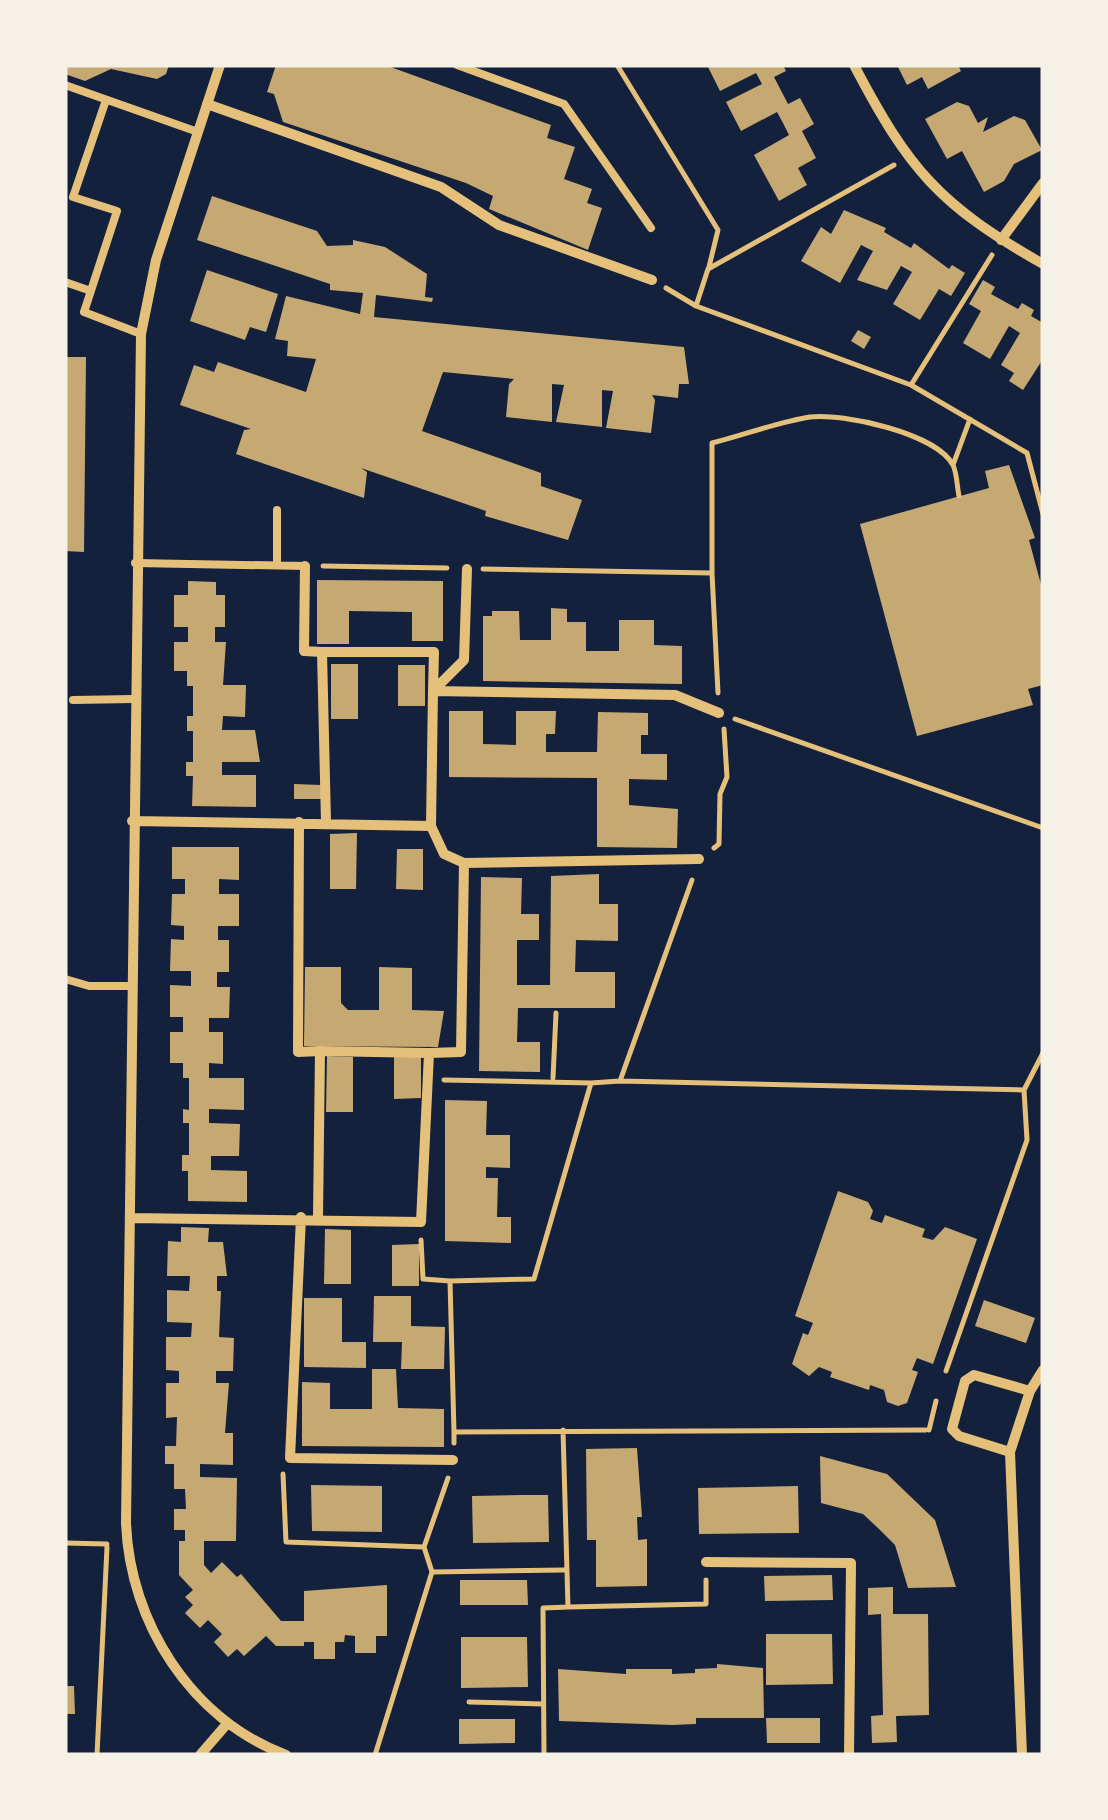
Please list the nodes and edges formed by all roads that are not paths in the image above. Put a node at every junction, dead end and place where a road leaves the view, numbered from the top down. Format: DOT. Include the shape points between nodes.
graph roads {
  1 [pos="220,65"];
  2 [pos="457,65"];
  3 [pos="854,65"];
  4 [pos="65,85"];
  5 [pos="106,100"];
  6 [pos="207,104"];
  7 [pos="198,132"];
  8 [pos="1043,182"];
  9 [pos="651,228"];
  10 [pos="1002,240"];
  11 [pos="1043,264"];
  12 [pos="652,280"];
  13 [pos="65,282"];
  14 [pos="91,290"];
  15 [pos="141,334"];
  16 [pos="278,510"];
  17 [pos="135,563"];
  18 [pos="277,565"];
  19 [pos="306,566"];
  20 [pos="466,568"];
  21 [pos="322,652"];
  22 [pos="434,691"];
  23 [pos="73,700"];
  24 [pos="134,700"];
  25 [pos="720,713"];
  26 [pos="132,820"];
  27 [pos="299,822"];
  28 [pos="326,822"];
  29 [pos="432,826"];
  30 [pos="699,859"];
  31 [pos="464,863"];
  32 [pos="65,980"];
  33 [pos="132,986"];
  34 [pos="320,1051"];
  35 [pos="429,1053"];
  36 [pos="301,1217"];
  37 [pos="318,1217"];
  38 [pos="130,1218"];
  39 [pos="1043,1370"];
  40 [pos="1030,1391"];
  41 [pos="1010,1452"];
  42 [pos="454,1460"];
  43 [pos="706,1562"];
  44 [pos="226,1725"];
  45 [pos="200,1755"];
  46 [pos="286,1755"];
  47 [pos="849,1755"];
  48 [pos="1022,1755"];
  1 -- 6 [label="street"];
  2 -- 9 [label="lane" via="564,104"];
  3 -- 10 [label="street" via="906,158 945,200"];
  4 -- 5 [label="lane"];
  5 -- 7 [label="lane"];
  5 -- 14 [label="lane" via="73,196 117,211"];
  6 -- 7 [label="street"];
  6 -- 12 [label="street" via="440,187 499,226"];
  7 -- 15 [label="street" via="156,260"];
  8 -- 10 [label="street"];
  10 -- 11 [label="street"];
  13 -- 14 [label="lane"];
  14 -- 15 [label="lane" via="84,312"];
  15 -- 17 [label="street"];
  16 -- 18 [label="lane"];
  17 -- 18 [label="lane"];
  17 -- 24 [label="street"];
  18 -- 19 [label="lane"];
  19 -- 21 [label="street" via="304,651"];
  20 -- 22 [label="street" via="464,660"];
  21 -- 22 [label="street" via="434,652"];
  21 -- 28 [label="street"];
  22 -- 25 [label="street" via="675,695"];
  22 -- 29 [label="street"];
  23 -- 24 [label="lane"];
  24 -- 26 [label="street"];
  26 -- 27 [label="street"];
  26 -- 33 [label="street"];
  27 -- 28 [label="street"];
  27 -- 34 [label="street" via="298,1052"];
  28 -- 29 [label="street"];
  29 -- 31 [label="street" via="444,854"];
  30 -- 31 [label="street"];
  31 -- 35 [label="street" via="461,1052"];
  32 -- 33 [label="lane"];
  33 -- 38 [label="street"];
  34 -- 35 [label="street"];
  34 -- 37 [label="street"];
  35 -- 37 [label="street" via="420,1222"];
  36 -- 37 [label="street"];
  36 -- 38 [label="street"];
  36 -- 42 [label="street" via="290,1458"];
  38 -- 44 [label="street" via="127,1544 138,1596 171,1663"];
  39 -- 40 [label="street"];
  40 -- 41 [label="street"];
  40 -- 41 [label="street" via="974,1375 965,1382 952,1428"];
  41 -- 48 [label="street"];
  43 -- 47 [label="street" via="851,1563"];
  44 -- 45 [label="street"];
  44 -- 46 [label="street"];
}
